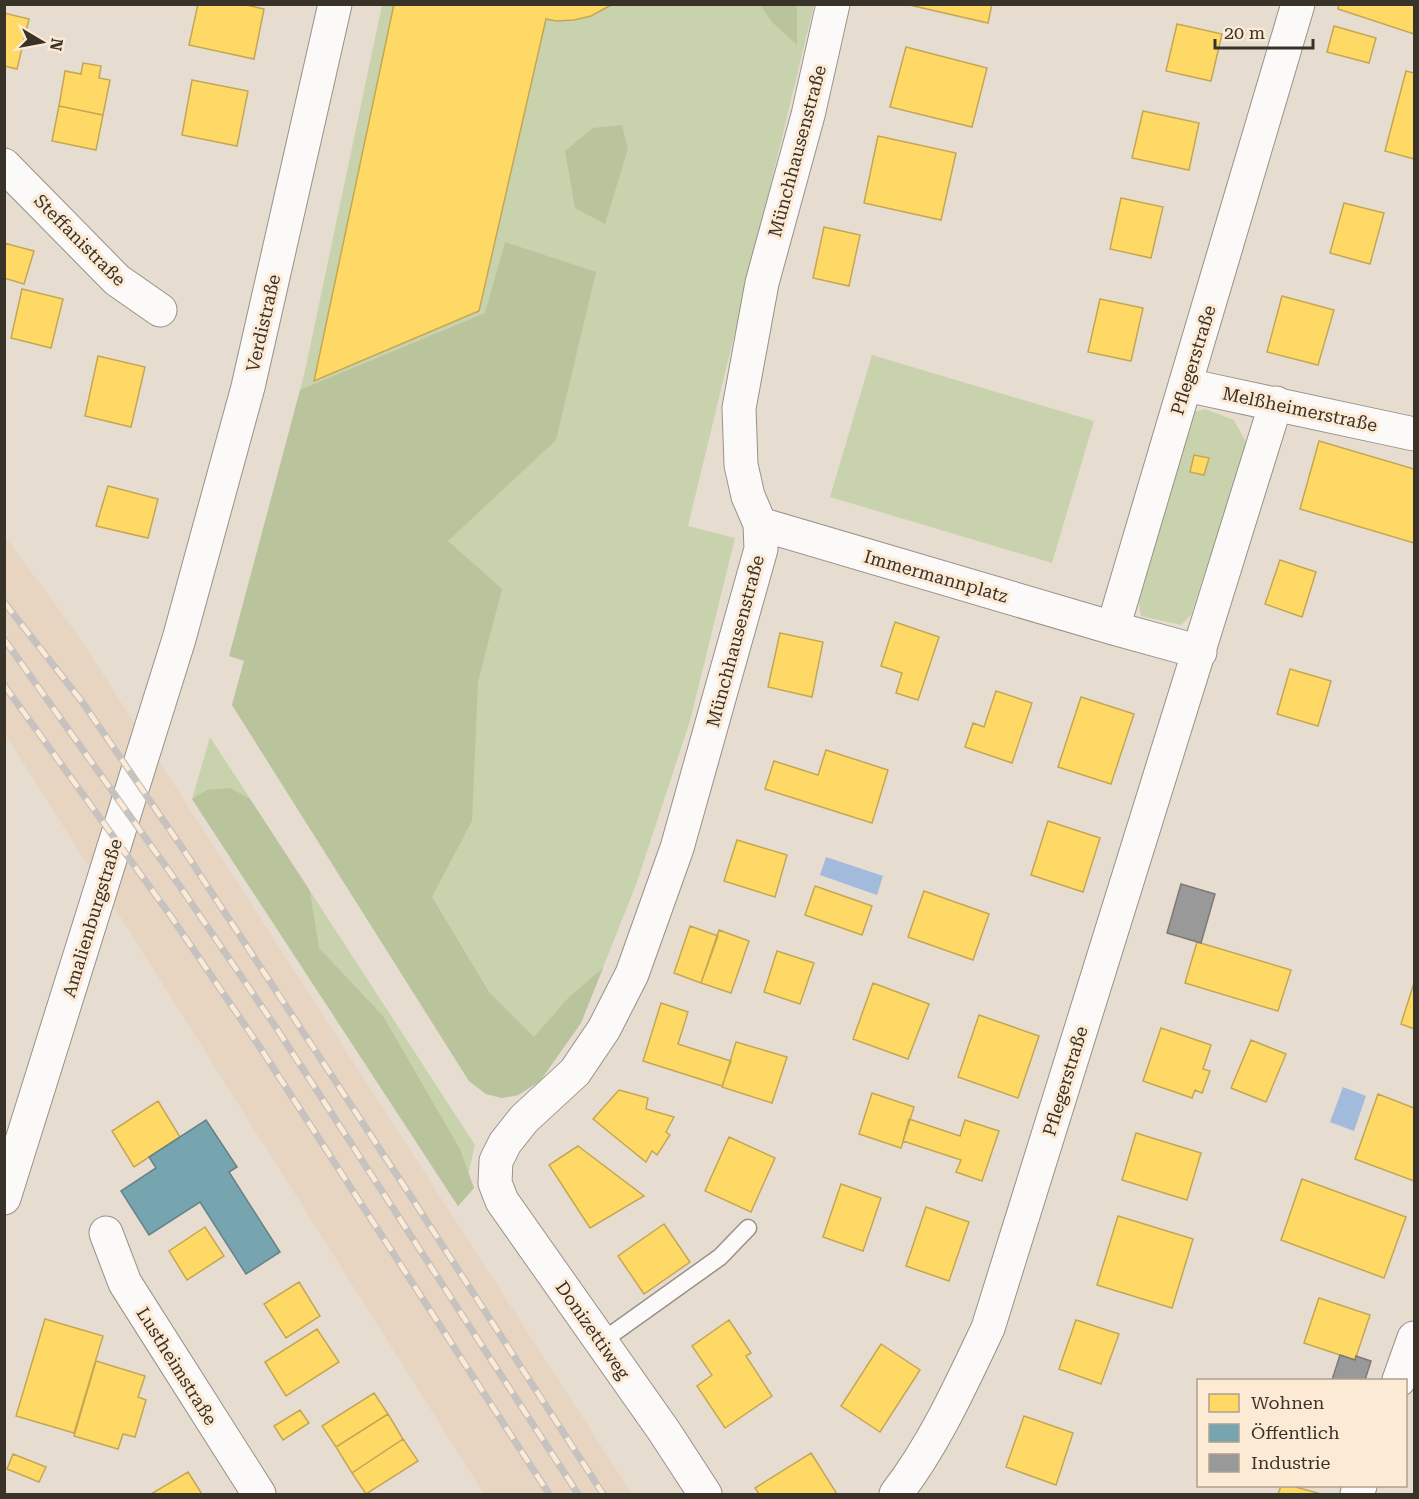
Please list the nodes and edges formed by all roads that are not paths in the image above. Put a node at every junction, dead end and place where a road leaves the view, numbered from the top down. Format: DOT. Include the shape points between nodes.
graph roads {
  1 [pos="335,4"];
  2 [pos="833,4"];
  3 [pos="1298,4"];
  4 [pos="4,165"];
  5 [pos="160,310"];
  6 [pos="1186,385"];
  7 [pos="1276,403"];
  8 [pos="1414,434"];
  9 [pos="760,524"];
  10 [pos="1113,628"];
  11 [pos="179,639"];
  12 [pos="1200,652"];
  13 [pos="496,1161"];
  14 [pos="4,1198"];
  15 [pos="748,1228"];
  16 [pos="106,1233"];
  17 [pos="1414,1338"];
  18 [pos="601,1342"];
  19 [pos="1399,1379"];
  20 [pos="259,1494"];
  21 [pos="705,1494"];
  22 [pos="896,1494"];
  1 -- 11 [label="street, Verdistraße" via="248,387"];
  2 -- 9 [label="street, Münchhausenstraße" via="808,115 762,283 739,408 741,465"];
  3 -- 6 [label="street, Pflegerstraße"];
  4 -- 5 [label="street, Steffanistraße" via="117,280"];
  6 -- 7 [label="street, Melßheimerstraße"];
  6 -- 10 [label="street, Pflegerstraße"];
  7 -- 8 [label="street, Melßheimerstraße"];
  7 -- 12 [label="street, Pflegerstraße"];
  9 -- 10 [label="street, Immermannplatz"];
  9 -- 13 [label="street, Münchhausenstraße" via="760,549 678,848 632,974 604,1029 575,1072 524,1119"];
  10 -- 12 [label="street"];
  11 -- 14 [label="street, Amalienburgstraße"];
  12 -- 22 [label="street, Pflegerstraße" via="987,1328 957,1393"];
  13 -- 18 [label="street, Donizettiweg" via="495,1183 502,1201"];
  15 -- 18 [label="lane" via="720,1257"];
  16 -- 20 [label="street, Lustheimstraße" via="125,1283"];
  17 -- 19 [label="street"];
  18 -- 21 [label="street, Donizettiweg"];
}
